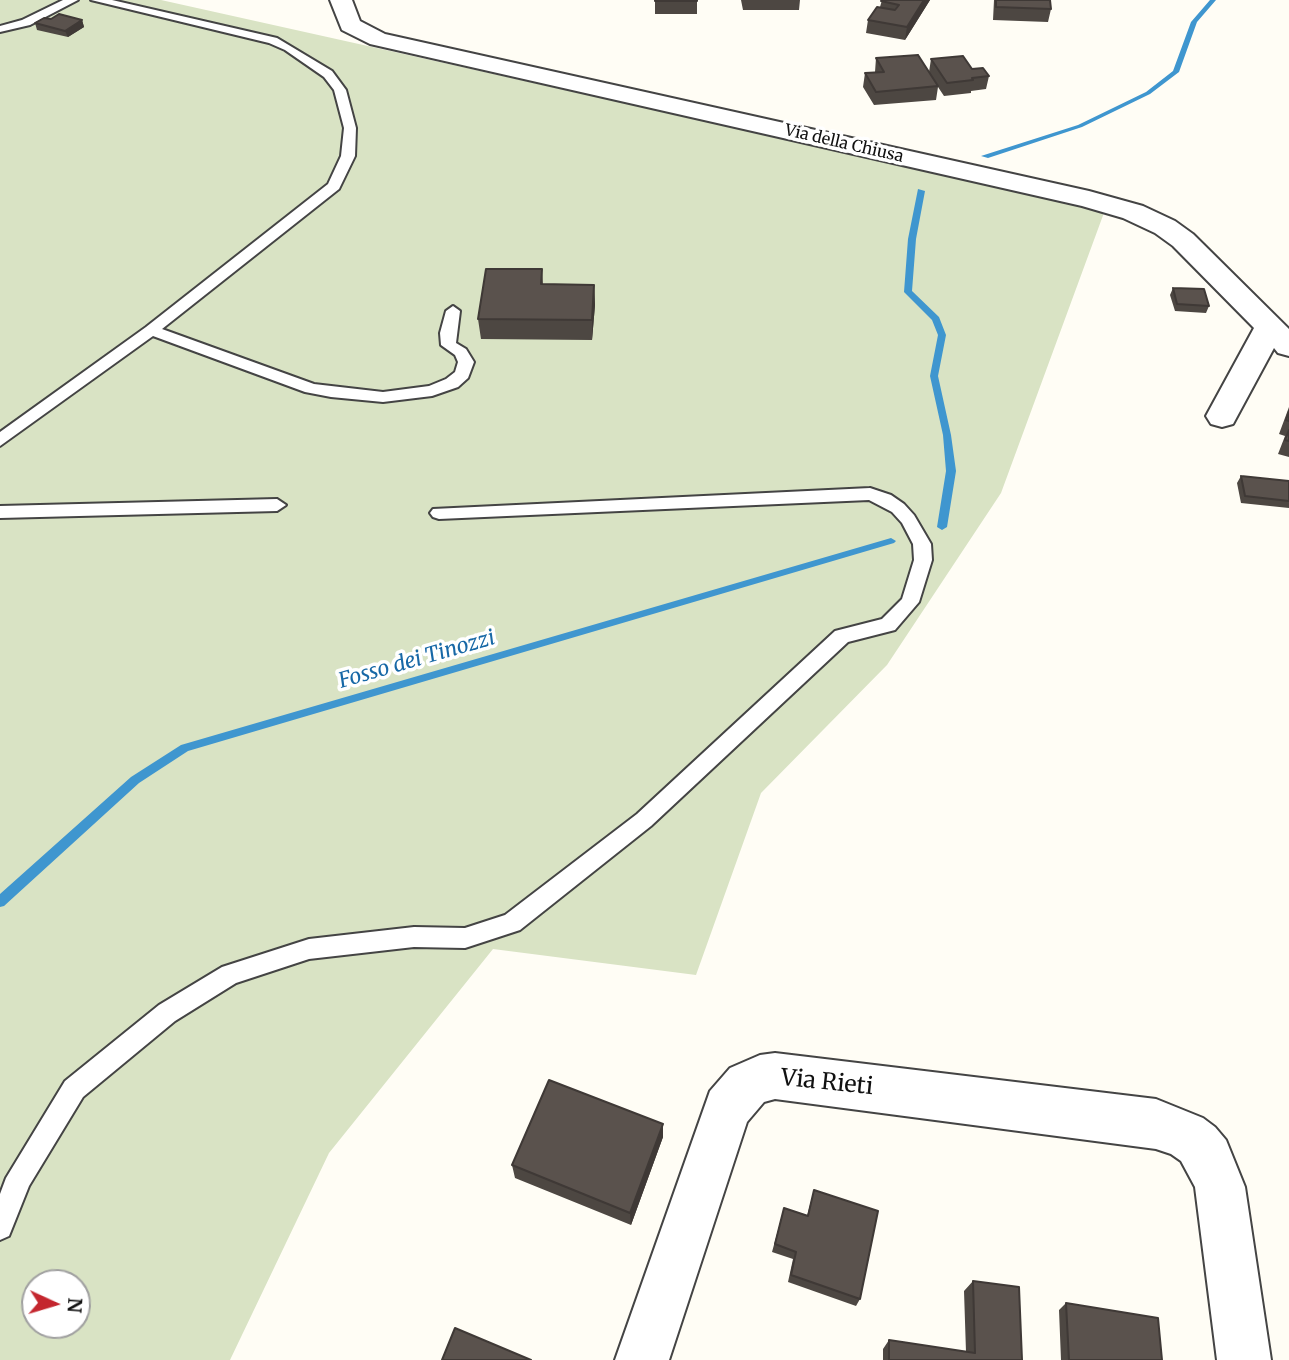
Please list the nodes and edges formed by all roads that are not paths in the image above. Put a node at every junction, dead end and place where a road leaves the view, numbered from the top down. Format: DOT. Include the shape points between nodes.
graph roads {
  1 [pos="72,0"];
  2 [pos="97,0"];
  3 [pos="341,0"];
  4 [pos="3,28"];
  5 [pos="453,311"];
  6 [pos="151,330"];
  7 [pos="1280,336"];
  8 [pos="1223,416"];
  9 [pos="0,440"];
  10 [pos="277,505"];
  11 [pos="0,512"];
  12 [pos="439,513"];
  13 [pos="0,1227"];
  14 [pos="642,1360"];
  15 [pos="1244,1360"];
  1 -- 4 [label="lane" via="43,16"];
  2 -- 6 [label="lane" via="273,40 289,48 328,74 340,90 350,128 348,156 334,186"];
  3 -- 7 [label="street, Via della Chiusa" via="353,29 378,39 1122,208 1184,240"];
  5 -- 6 [label="lane" via="449,345 461,352 466,362 462,374 432,391 383,397 331,393"];
  6 -- 9 [label="lane"];
  7 -- 8 [label="street"];
  10 -- 11 [label="lane"];
  12 -- 13 [label="lane" via="870,494 885,499 908,519 922,544 923,560 910,601 888,625 842,636 644,820 512,923 465,937 414,937 309,948 230,974 167,1013 74,1089 19,1178"];
  14 -- 15 [label="street, Via Rieti" via="724,1116 747,1085 786,1077 1156,1125 1186,1135 1208,1158 1220,1187"];
}
